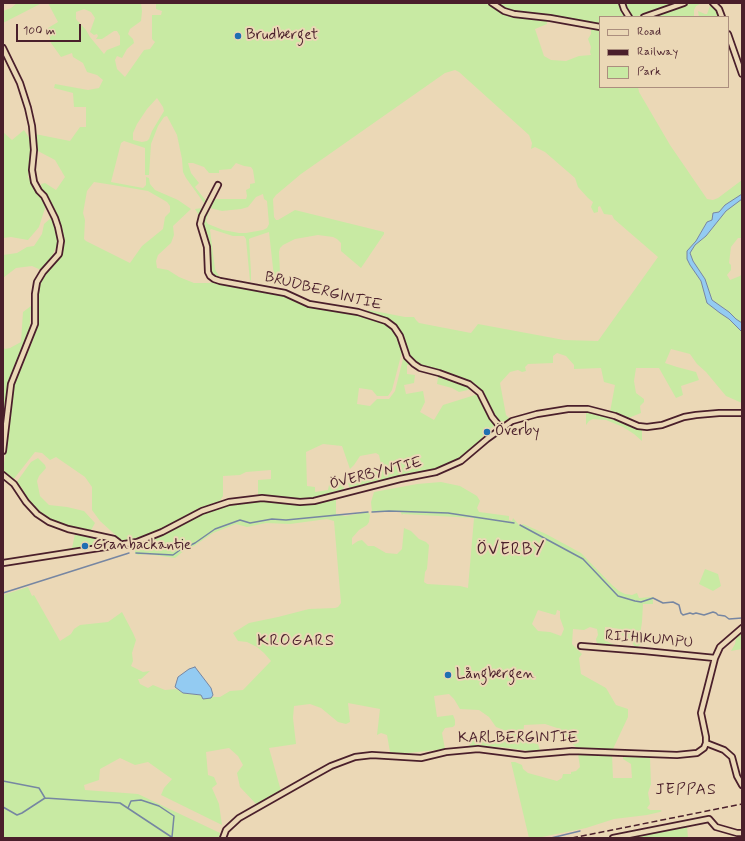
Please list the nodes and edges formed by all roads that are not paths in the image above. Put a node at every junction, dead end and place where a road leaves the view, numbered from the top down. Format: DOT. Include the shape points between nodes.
graph roads {
  1 [pos="492,3"];
  2 [pos="622,3"];
  3 [pos="684,3"];
  4 [pos="715,4"];
  5 [pos="628,16"];
  6 [pos="650,16"];
  7 [pos="722,16"];
  8 [pos="599,27"];
  9 [pos="729,37"];
  10 [pos="3,48"];
  11 [pos="742,74"];
  12 [pos="218,185"];
  13 [pos="742,413"];
  14 [pos="501,428"];
  15 [pos="3,451"];
  16 [pos="3,475"];
  17 [pos="119,545"];
  18 [pos="3,563"];
  19 [pos="741,630"];
  20 [pos="581,646"];
  21 [pos="714,658"];
  22 [pos="706,743"];
  23 [pos="742,785"];
  24 [pos="742,833"];
  25 [pos="223,838"];
  26 [pos="613,838"];
  1 -- 8 [label="street" via="514,14"];
  2 -- 5 [label="street"];
  3 -- 6 [label="street"];
  4 -- 7 [label="street"];
  9 -- 11 [label="street"];
  10 -- 15 [label="street" via="20,83 28,108 34,150 34,182 58,226 61,241 59,254 37,282 35,324 11,384"];
  12 -- 14 [label="street, BRUDBERGINTIE" via="200,224 207,247 210,276 220,281 285,293 308,304 358,312 386,321 400,336 407,357 414,364 469,384 480,393 492,417"];
  13 -- 14 [label="street, ÖVERBYNTIE" via="696,415 647,427 595,410 568,409 527,416"];
  14 -- 17 [label="street, ÖVERBYNTIE" via="461,461 436,472 314,501 262,498 229,502 202,511 147,539"];
  16 -- 17 [label="street" via="14,484 37,514 49,522 114,539"];
  17 -- 18 [label="street, ÖVERBYNTIE"];
  19 -- 21 [label="street" via="720,647"];
  20 -- 21 [label="street, RIIHIKUMPU"];
  21 -- 22 [label="street" via="701,713"];
  22 -- 23 [label="street" via="724,750 732,757"];
  22 -- 25 [label="street, KARLBERGINTIE" via="697,753 677,755 572,751 525,755 478,749 446,752 421,758 372,755 355,757 331,766 239,818 226,830"];
  24 -- 26 [label="street" via="716,827 709,819"];
}
